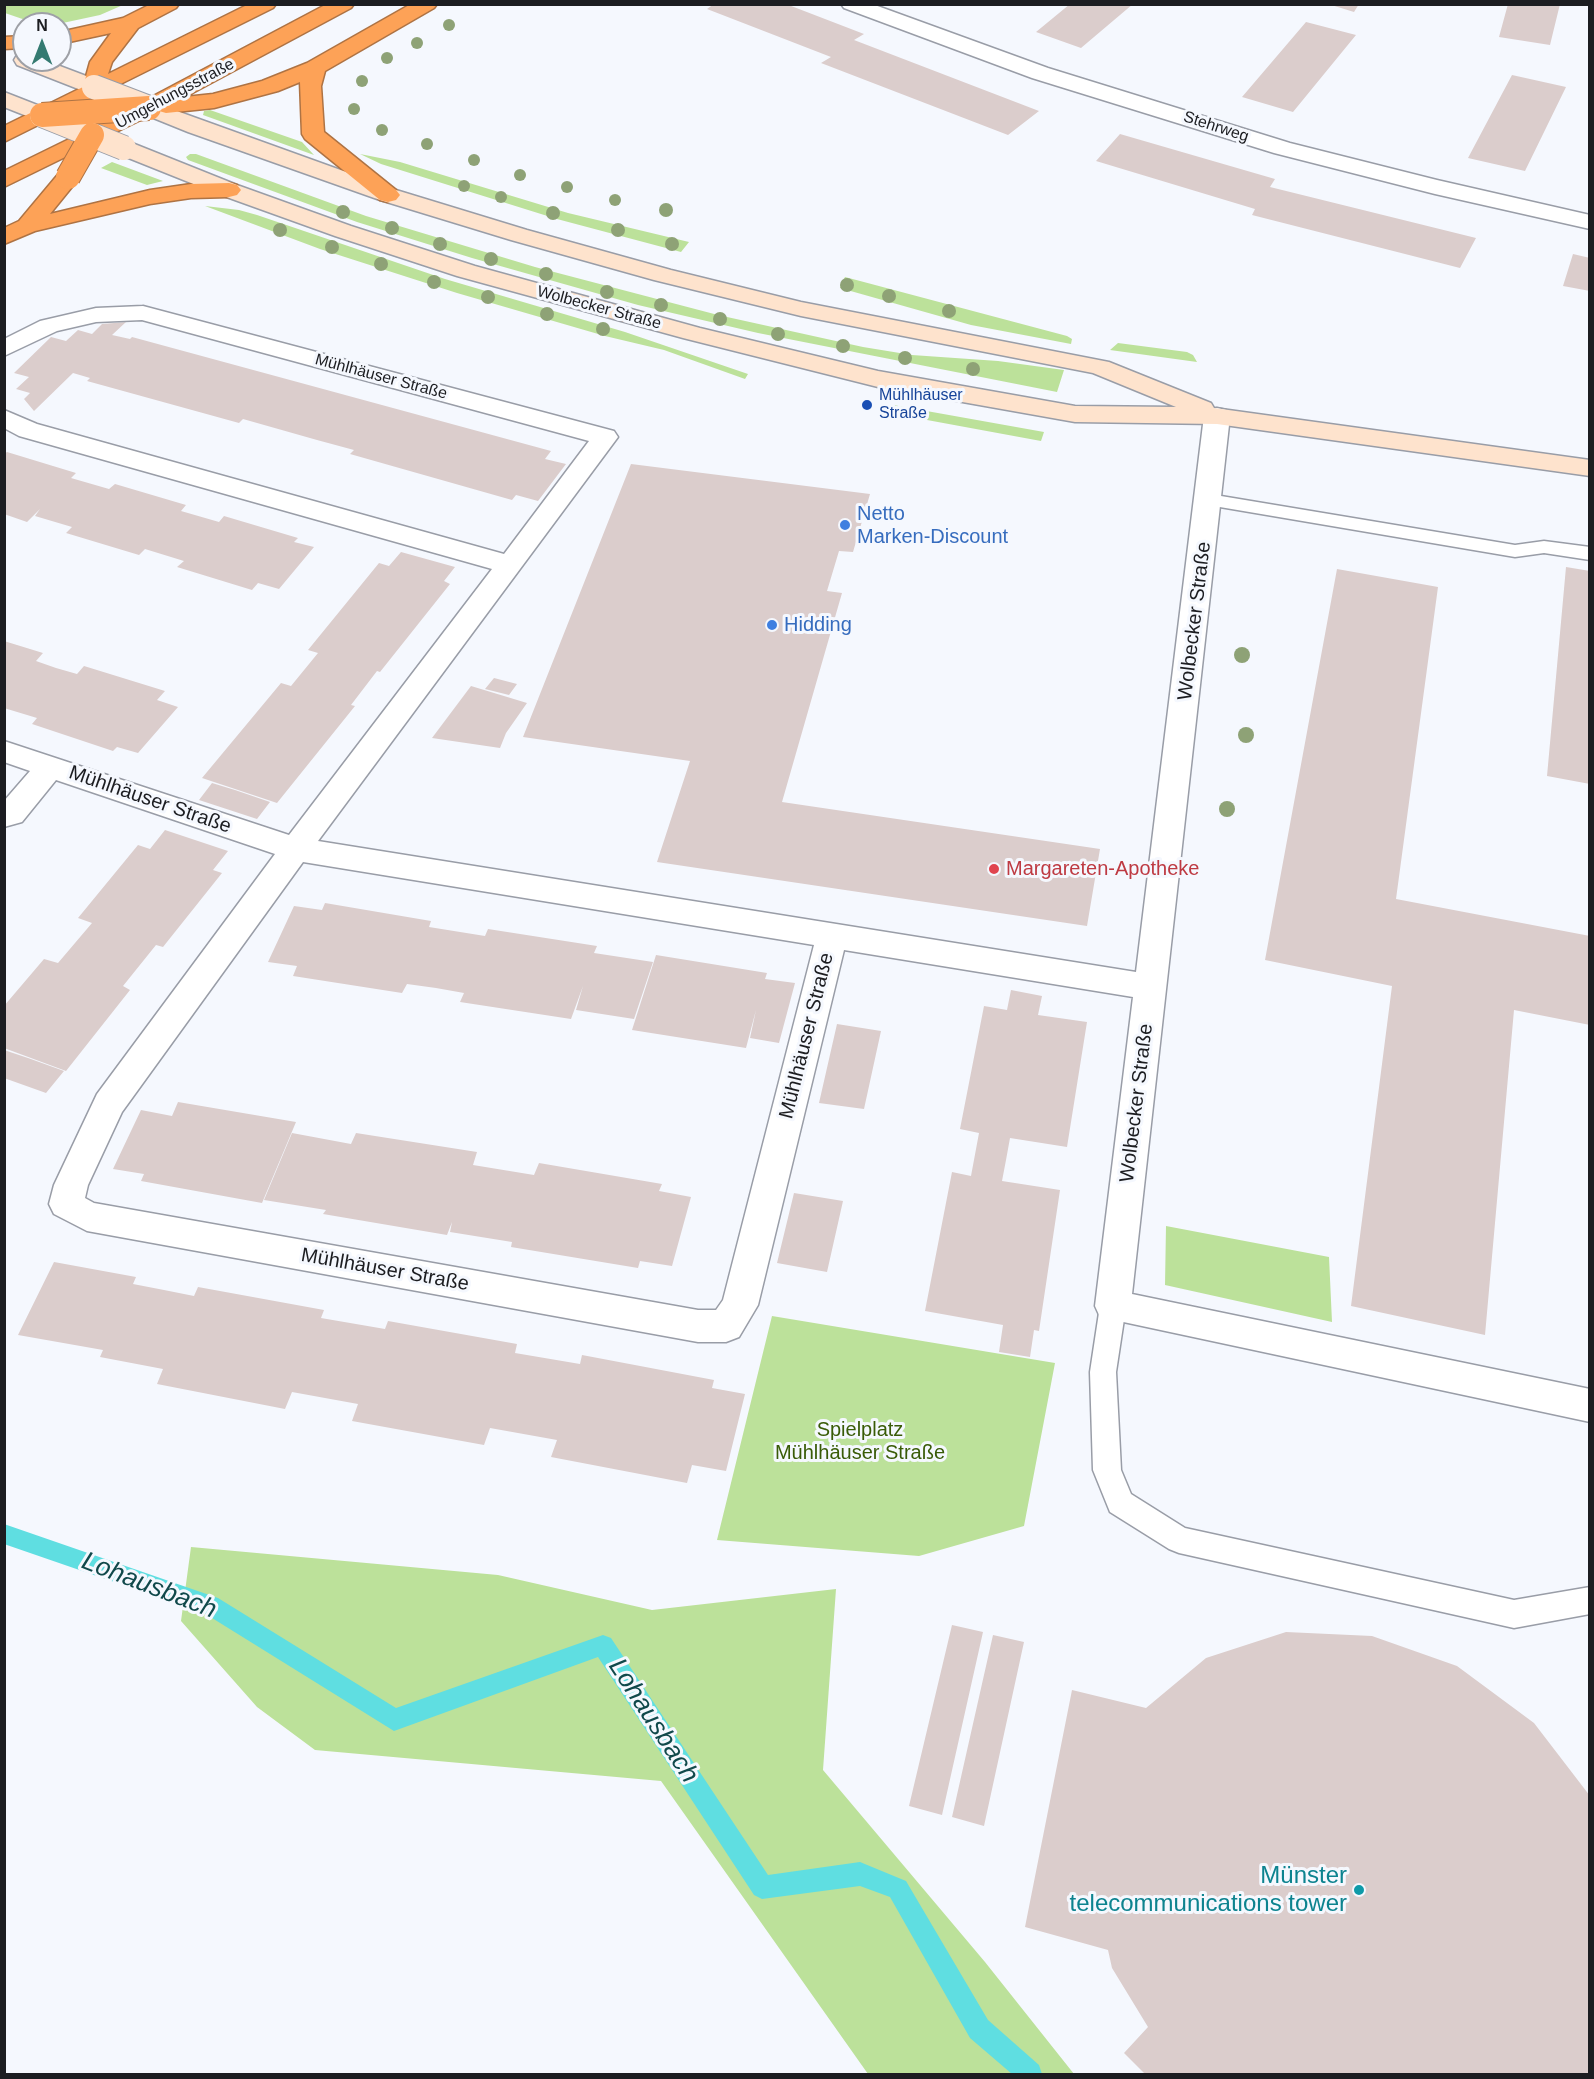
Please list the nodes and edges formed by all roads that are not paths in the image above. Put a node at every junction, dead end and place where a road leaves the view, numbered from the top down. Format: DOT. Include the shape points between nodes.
graph roads {
  1 [pos="169,4"];
  2 [pos="266,4"];
  3 [pos="344,4"];
  4 [pos="427,4"];
  5 [pos="851,4"];
  6 [pos="130,23"];
  7 [pos="72,35"];
  8 [pos="315,68"];
  9 [pos="58,72"];
  10 [pos="94,87"];
  11 [pos="149,108"];
  12 [pos="9,109"];
  13 [pos="95,111"];
  14 [pos="42,115"];
  15 [pos="4,135"];
  16 [pos="92,135"];
  17 [pos="4,180"];
  18 [pos="229,190"];
  19 [pos="388,195"];
  20 [pos="1590,222"];
  21 [pos="27,226"];
  22 [pos="4,237"];
  23 [pos="4,349"];
  24 [pos="1217,416"];
  25 [pos="4,418"];
  26 [pos="1590,468"];
  27 [pos="1209,500"];
  28 [pos="1590,554"];
  29 [pos="510,565"];
  30 [pos="4,751"];
  31 [pos="51,766"];
  32 [pos="4,816"];
  33 [pos="296,849"];
  34 [pos="832,935"];
  35 [pos="1151,987"];
  36 [pos="1113,1306"];
  37 [pos="1590,1406"];
  38 [pos="1590,1600"];
  1 -- 6 [label="highway"];
  2 -- 15 [label="highway, Umgehungsstraße"];
  3 -- 17 [label="highway, Umgehungsstraße"];
  4 -- 8 [label="highway"];
  5 -- 20 [label="street, Stehrweg" via="1029,69 1282,148"];
  6 -- 7 [label="highway"];
  6 -- 10 [label="highway" via="101,62"];
  8 -- 11 [label="highway" via="270,86 214,101"];
  8 -- 19 [label="highway" via="310,86 313,134"];
  9 -- 10 [label="main road, Wolbecker Straße"];
  10 -- 11 [label="main road, Wolbecker Straße, bridge"];
  10 -- 13 [label="highway"];
  11 -- 13 [label="highway, bridge"];
  11 -- 19 [label="main road, Wolbecker Straße"];
  12 -- 14 [label="highway"];
  13 -- 14 [label="highway, bridge"];
  13 -- 16 [label="highway"];
  14 -- 16 [label="main road, Wolbecker Straße, bridge"];
  16 -- 18 [label="main road, Wolbecker Straße, bridge"];
  16 -- 21 [label="highway, bridge" via="75,168"];
  18 -- 21 [label="highway" via="150,197"];
  18 -- 24 [label="main road, Wolbecker Straße" via="466,271 878,379 1075,414"];
  19 -- 24 [label="main road, Wolbecker Straße" via="663,275 801,309 1100,367"];
  21 -- 22 [label="highway"];
  23 -- 29 [label="street, Mühlhäuser Straße" via="49,326 96,315 143,314 605,437"];
  24 -- 26 [label="main road, Wolbecker Straße"];
  24 -- 27 [label="street, Wolbecker Straße"];
  25 -- 29 [label="street" via="28,430"];
  27 -- 28 [label="lane" via="1515,551 1544,547"];
  27 -- 35 [label="street, Wolbecker Straße"];
  29 -- 33 [label="street, Mühlhäuser Straße"];
  30 -- 31 [label="street, Mühlhäuser Straße"];
  31 -- 32 [label="street" via="11,814"];
  31 -- 33 [label="street, Mühlhäuser Straße"];
  33 -- 34 [label="street, Mühlhäuser Straße"];
  33 -- 34 [label="street, Mühlhäuser Straße" via="109,1104 66,1204 87,1216 698,1326 726,1326 740,1305"];
  34 -- 35 [label="street, Mühlhäuser Straße"];
  35 -- 36 [label="street, Wolbecker Straße"];
  36 -- 37 [label="street"];
  36 -- 38 [label="lane" via="1103,1372 1107,1470 1120,1503 1179,1540 1514,1614"];
}
